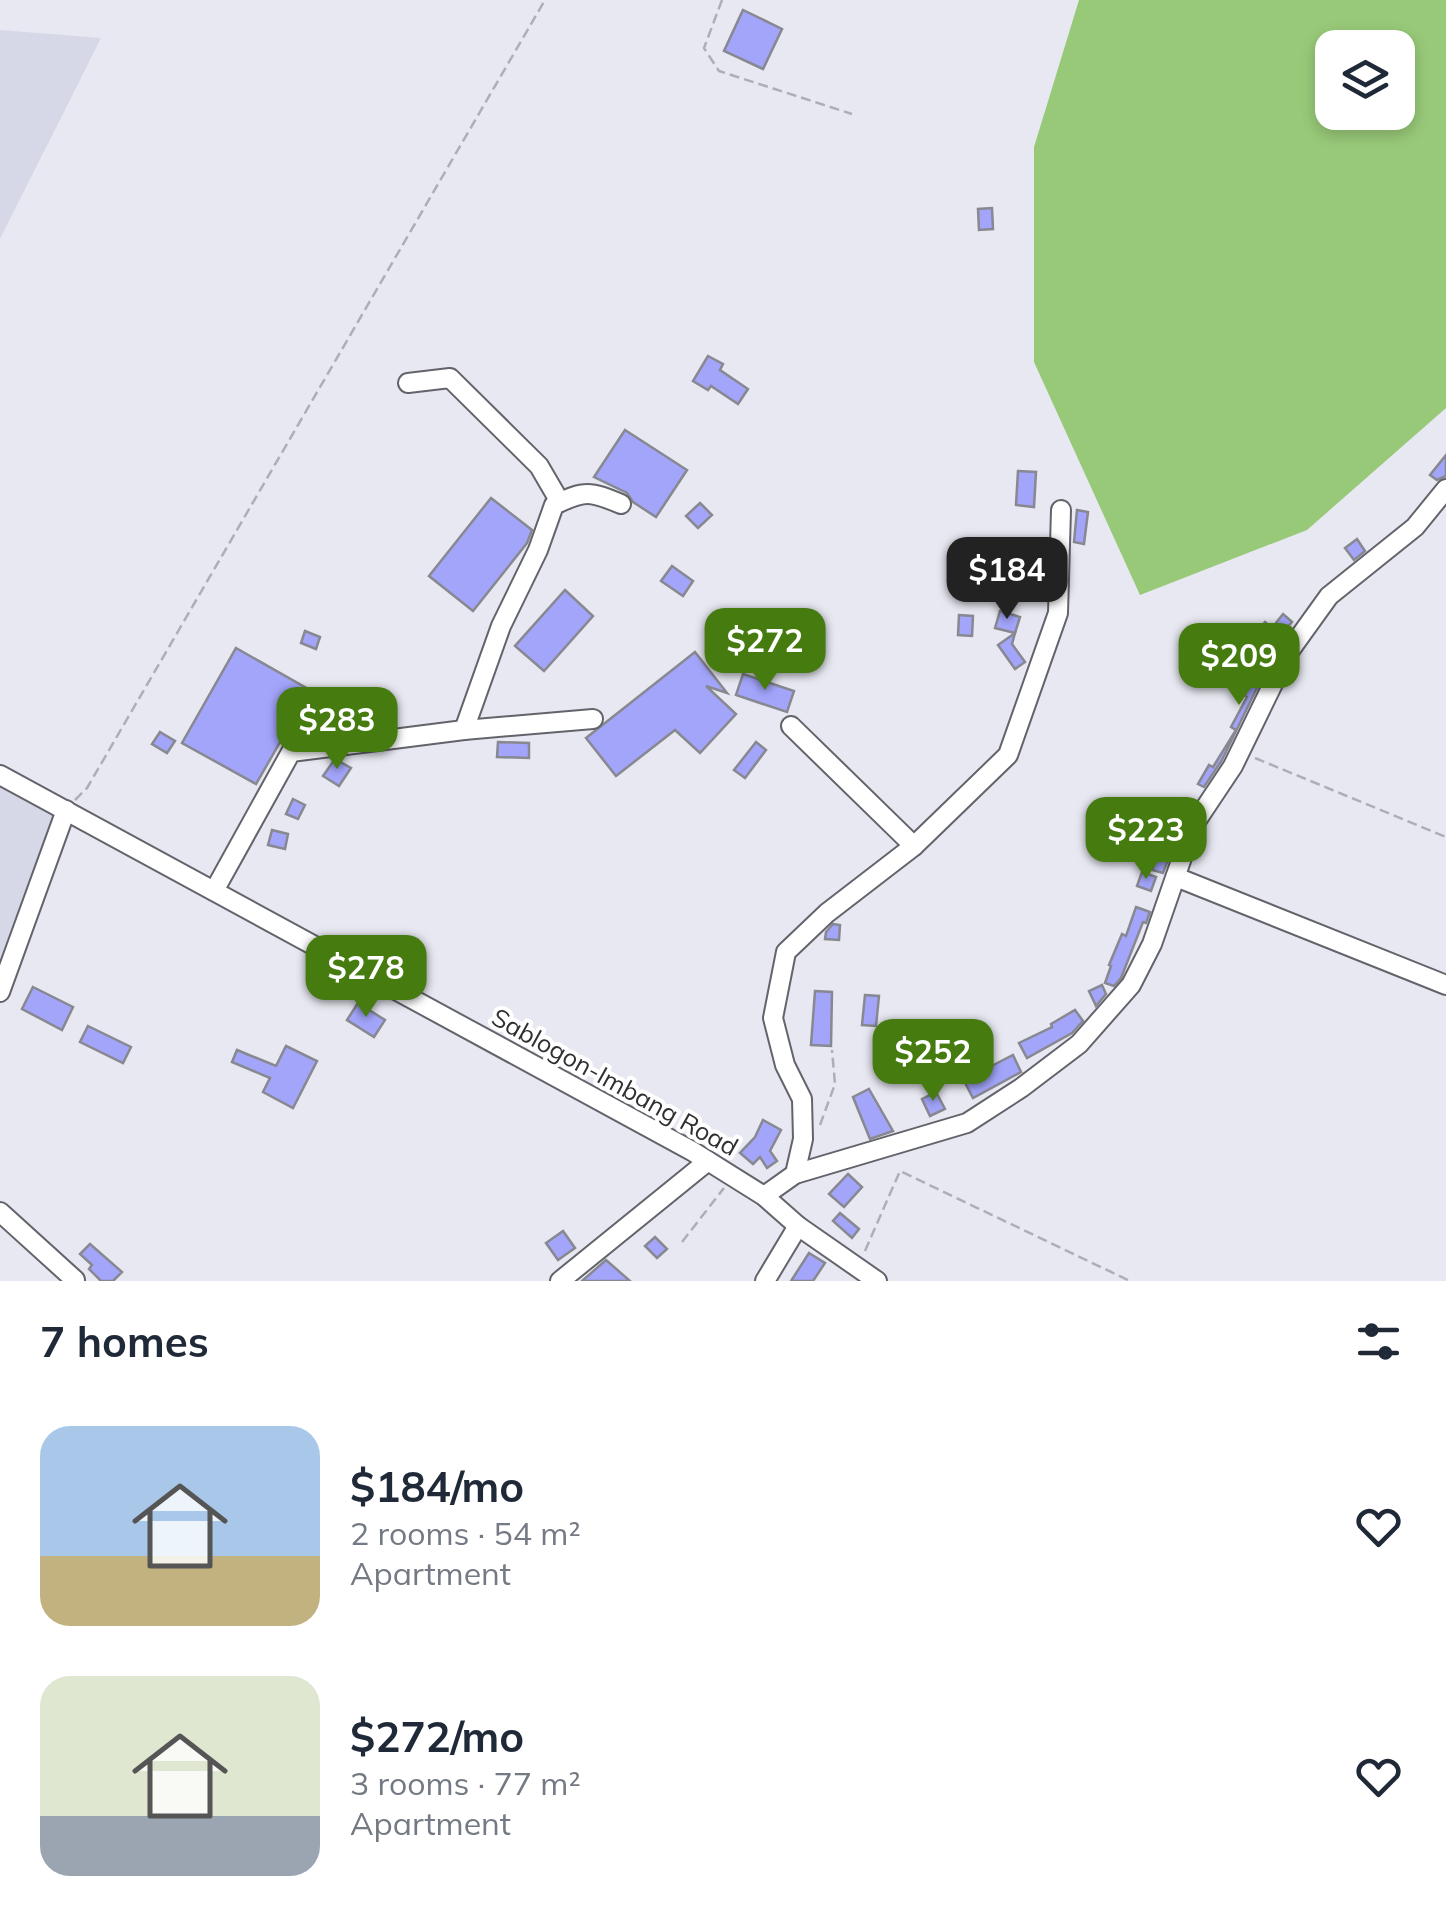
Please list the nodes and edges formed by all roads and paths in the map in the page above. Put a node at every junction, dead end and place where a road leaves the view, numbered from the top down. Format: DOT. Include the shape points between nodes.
graph roads {
  1 [pos="545,0"];
  2 [pos="722,0"];
  3 [pos="852,114"];
  4 [pos="408,384"];
  5 [pos="1446,488"];
  6 [pos="560,502"];
  7 [pos="621,504"];
  8 [pos="1061,510"];
  9 [pos="593,719"];
  10 [pos="791,726"];
  11 [pos="464,730"];
  12 [pos="1240,752"];
  13 [pos="0,774"];
  14 [pos="66,810"];
  15 [pos="1446,838"];
  16 [pos="914,846"];
  17 [pos="1176,877"];
  18 [pos="214,891"];
  19 [pos="1446,985"];
  20 [pos="0,992"];
  21 [pos="832,1050"];
  22 [pos="815,1135"];
  23 [pos="708,1161"];
  24 [pos="794,1174"];
  25 [pos="734,1177"];
  26 [pos="764,1196"];
  27 [pos="0,1212"];
  28 [pos="798,1226"];
  29 [pos="682,1242"];
  30 [pos="859,1266"];
  31 [pos="75,1280"];
  32 [pos="560,1281"];
  33 [pos="765,1281"];
  34 [pos="877,1281"];
  35 [pos="1130,1281"];
  1 -- 14 [label="path" via="96,771"];
  2 -- 3 [label="path" via="704,48 718,71"];
  4 -- 6 [label="street" via="450,378 540,466"];
  5 -- 12 [label="street" via="1414,527 1329,596 1288,654"];
  6 -- 7 [label="street" via="592,492"];
  6 -- 11 [label="street" via="501,626"];
  8 -- 16 [label="street" via="1058,613 1008,755"];
  9 -- 11 [label="street"];
  10 -- 16 [label="street"];
  11 -- 18 [label="street" via="291,752"];
  12 -- 15 [label="path"];
  12 -- 17 [label="street" via="1194,826"];
  13 -- 14 [label="street, Sablogon-Imbang Road"];
  14 -- 18 [label="street, Sablogon-Imbang Road"];
  14 -- 20 [label="street"];
  16 -- 24 [label="street" via="786,952 774,1018 802,1099 803,1138"];
  17 -- 19 [label="street"];
  17 -- 24 [label="street" via="1131,984 1079,1044 967,1123"];
  18 -- 23 [label="street, Sablogon-Imbang Road"];
  21 -- 22 [label="path" via="836,1084"];
  23 -- 25 [label="street, Sablogon-Imbang Road"];
  23 -- 32 [label="street"];
  24 -- 26 [label="street"];
  25 -- 26 [label="street, Sablogon-Imbang Road"];
  25 -- 29 [label="path"];
  26 -- 28 [label="street, Sablogon-Imbang Road"];
  27 -- 31 [label="street"];
  28 -- 30 [label="street, Sablogon-Imbang Road"];
  28 -- 33 [label="street"];
  30 -- 34 [label="street, Sablogon-Imbang Road"];
  30 -- 35 [label="path" via="900,1171"];
}
